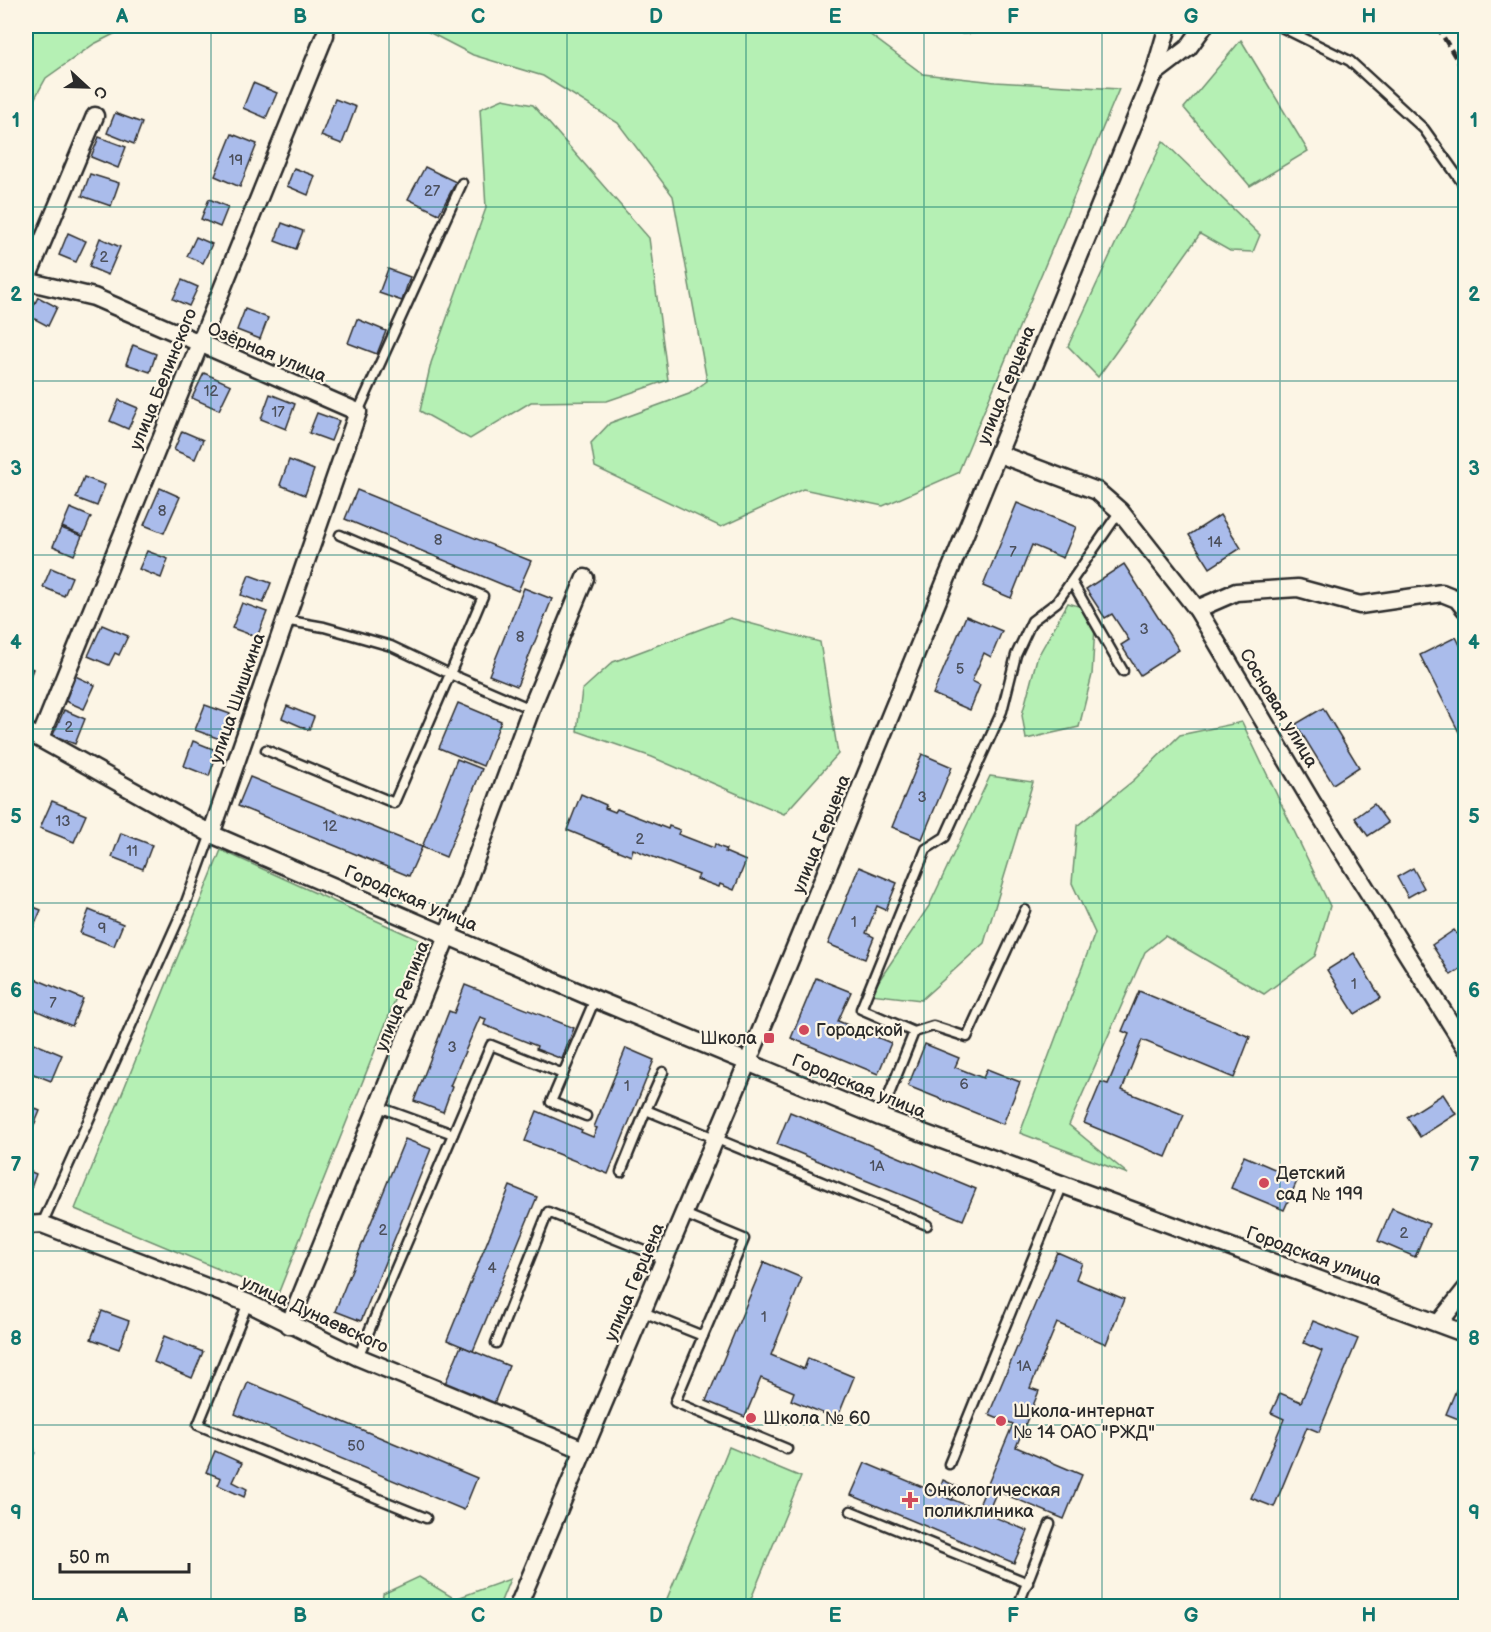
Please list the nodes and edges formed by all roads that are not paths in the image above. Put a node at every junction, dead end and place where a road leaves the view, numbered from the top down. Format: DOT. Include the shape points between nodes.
graph roads {
  1 [pos="1168,26"];
  2 [pos="1204,26"];
  3 [pos="1279,26"];
  4 [pos="325,35"];
  5 [pos="1154,74"];
  6 [pos="95,116"];
  7 [pos="462,183"];
  8 [pos="1466,188"];
  9 [pos="26,281"];
  10 [pos="198,344"];
  11 [pos="358,412"];
  12 [pos="999,454"];
  13 [pos="1120,511"];
  14 [pos="340,535"];
  15 [pos="585,578"];
  16 [pos="1072,582"];
  17 [pos="1463,601"];
  18 [pos="1197,609"];
  19 [pos="284,620"];
  20 [pos="1124,671"];
  21 [pos="450,674"];
  22 [pos="531,709"];
  23 [pos="33,734"];
  24 [pos="266,750"];
  25 [pos="211,834"];
  26 [pos="1025,910"];
  27 [pos="448,934"];
  28 [pos="595,999"];
  29 [pos="914,1032"];
  30 [pos="1466,1048"];
  31 [pos="748,1062"];
  32 [pos="663,1072"];
  33 [pos="563,1074"];
  34 [pos="379,1107"];
  35 [pos="646,1110"];
  36 [pos="586,1116"];
  37 [pos="880,1117"];
  38 [pos="453,1134"];
  39 [pos="716,1139"];
  40 [pos="621,1172"];
  41 [pos="1063,1184"];
  42 [pos="684,1214"];
  43 [pos="34,1225"];
  44 [pos="927,1225"];
  45 [pos="665,1259"];
  46 [pos="1466,1289"];
  47 [pos="248,1303"];
  48 [pos="643,1312"];
  49 [pos="1439,1323"];
  50 [pos="289,1325"];
  51 [pos="1466,1334"];
  52 [pos="703,1336"];
  53 [pos="496,1343"];
  54 [pos="358,1357"];
  55 [pos="787,1449"];
  56 [pos="584,1450"];
  57 [pos="949,1464"];
  58 [pos="851,1511"];
  59 [pos="426,1518"];
  60 [pos="1050,1524"];
  61 [pos="1028,1583"];
  62 [pos="519,1606"];
  63 [pos="1018,1606"];
  1 -- 5 [label="street, улица Герцена"];
  2 -- 5 [label="street" via="1188,48"];
  3 -- 8 [label="lane" via="1350,61 1424,129"];
  4 -- 10 [label="street, улица Белинского"];
  5 -- 12 [label="street, улица Герцена"];
  6 -- 9 [label="street"];
  7 -- 11 [label="lane, улица Шишкина"];
  9 -- 10 [label="street, Озёрная улица" via="94,297"];
  10 -- 11 [label="street, Озёрная улица"];
  10 -- 23 [label="street, улица Белинского"];
  11 -- 19 [label="street, улица Шишкина"];
  12 -- 13 [label="street, Сосновая улица" via="1097,491"];
  12 -- 31 [label="street, улица Герцена"];
  13 -- 16 [label="lane"];
  13 -- 18 [label="street, Сосновая улица"];
  14 -- 21 [label="lane" via="483,596"];
  15 -- 22 [label="street, улица Репина"];
  16 -- 20 [label="lane"];
  16 -- 29 [label="lane" via="1057,602 1032,621 1016,656 1002,711 945,837 926,849 861,1009"];
  17 -- 18 [label="street" via="1442,593 1360,605 1298,588 1236,592"];
  18 -- 30 [label="street, Сосновая улица"];
  19 -- 21 [label="lane" via="391,646"];
  19 -- 25 [label="street, улица Шишкина"];
  21 -- 22 [label="lane"];
  21 -- 24 [label="lane" via="394,803"];
  22 -- 27 [label="street, улица Репина"];
  23 -- 25 [label="street, Городская улица"];
  25 -- 27 [label="street, Городская улица"];
  25 -- 43 [label="lane, улица Шишкина" via="185,905"];
  26 -- 29 [label="lane" via="967,1037 933,1026"];
  27 -- 28 [label="street, Городская улица"];
  27 -- 34 [label="street, улица Репина"];
  28 -- 31 [label="street, Городская улица"];
  28 -- 33 [label="lane"];
  29 -- 37 [label="lane"];
  31 -- 37 [label="street, Городская улица"];
  31 -- 39 [label="street, улица Герцена"];
  32 -- 35 [label="lane"];
  33 -- 36 [label="lane" via="551,1102"];
  33 -- 38 [label="lane" via="491,1045"];
  34 -- 38 [label="lane"];
  34 -- 50 [label="street, улица Репина"];
  35 -- 39 [label="lane"];
  35 -- 40 [label="lane"];
  37 -- 41 [label="street, Городская улица"];
  38 -- 54 [label="lane"];
  39 -- 42 [label="street, улица Герцена"];
  39 -- 44 [label="lane"];
  41 -- 49 [label="street, Городская улица"];
  41 -- 57 [label="lane"];
  42 -- 45 [label="street, улица Герцена"];
  42 -- 52 [label="lane" via="744,1239"];
  43 -- 47 [label="street, улица Дунаевского"];
  45 -- 48 [label="street, улица Герцена"];
  45 -- 53 [label="lane" via="548,1212"];
  46 -- 49 [label="street"];
  47 -- 50 [label="street, улица Дунаевского"];
  47 -- 59 [label="lane" via="198,1425"];
  48 -- 52 [label="lane"];
  48 -- 56 [label="street, улица Герцена"];
  49 -- 51 [label="street, Городская улица"];
  50 -- 54 [label="street, улица Дунаевского"];
  52 -- 55 [label="lane" via="675,1402"];
  54 -- 56 [label="street, улица Дунаевского"];
  56 -- 62 [label="street, улица Герцена"];
  58 -- 61 [label="lane"];
  60 -- 61 [label="lane"];
  61 -- 63 [label="lane"];
}
